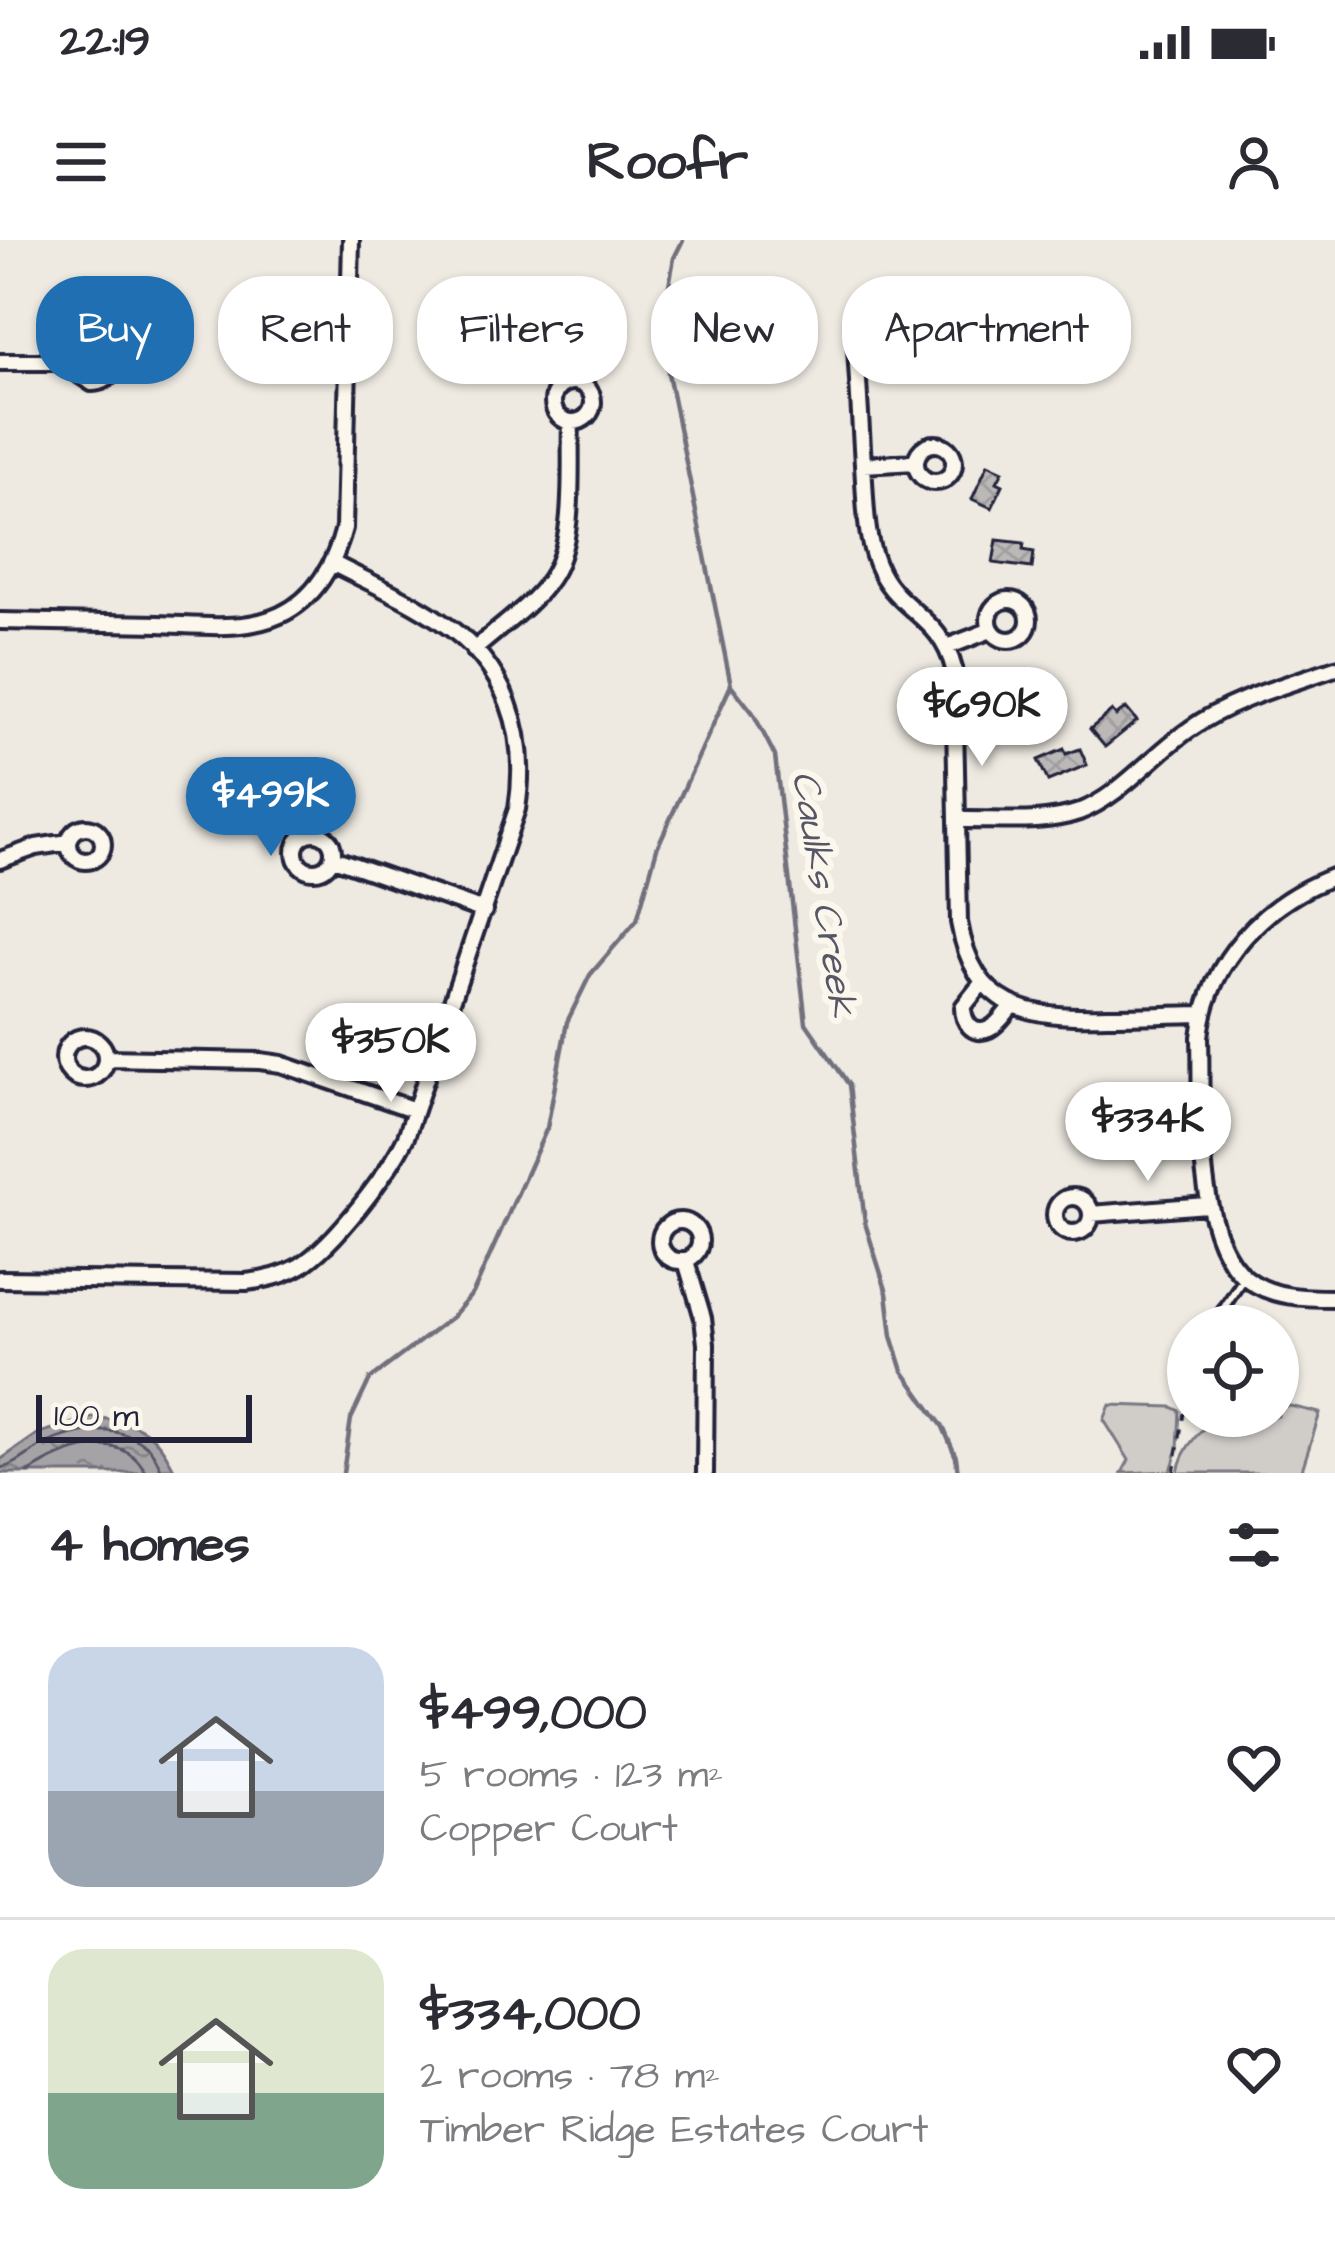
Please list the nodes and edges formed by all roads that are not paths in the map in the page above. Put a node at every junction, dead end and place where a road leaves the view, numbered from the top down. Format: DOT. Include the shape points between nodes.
graph roads {
  1 [pos="351,240"];
  2 [pos="0,362"];
  3 [pos="36,364"];
  4 [pos="859,384"];
  5 [pos="571,422"];
  6 [pos="915,462"];
  7 [pos="863,465"];
  8 [pos="332,563"];
  9 [pos="0,621"];
  10 [pos="991,630"];
  11 [pos="947,647"];
  12 [pos="474,650"];
  13 [pos="1335,668"];
  14 [pos="958,820"];
  15 [pos="69,842"];
  16 [pos="333,858"];
  17 [pos="0,860"];
  18 [pos="1335,876"];
  19 [pos="484,911"];
  20 [pos="982,983"];
  21 [pos="1012,1006"];
  22 [pos="1202,1014"];
  23 [pos="106,1058"];
  24 [pos="415,1110"];
  25 [pos="1208,1204"];
  26 [pos="1091,1214"];
  27 [pos="686,1261"];
  28 [pos="1244,1277"];
  29 [pos="0,1279"];
  30 [pos="1335,1298"];
  31 [pos="1226,1305"];
  32 [pos="705,1473"];
  1 -- 8 [label="street" via="345,511"];
  2 -- 3 [label="street"];
  4 -- 7 [label="street"];
  5 -- 12 [label="street" via="558,565"];
  6 -- 7 [label="street"];
  7 -- 11 [label="street" via="875,561"];
  8 -- 9 [label="street" via="297,605 239,626"];
  8 -- 12 [label="street" via="441,621"];
  10 -- 11 [label="street"];
  11 -- 14 [label="street" via="955,669"];
  12 -- 19 [label="street" via="509,703 522,766 517,809"];
  13 -- 14 [label="street" via="1193,726 1083,810"];
  14 -- 20 [label="street" via="958,922"];
  15 -- 17 [label="street"];
  16 -- 19 [label="street"];
  18 -- 22 [label="street" via="1262,916"];
  19 -- 24 [label="street"];
  20 -- 21 [label="street"];
  20 -- 21 [label="street" via="963,1007 971,1028 989,1029"];
  21 -- 22 [label="street" via="1045,1016"];
  22 -- 25 [label="street"];
  23 -- 24 [label="street" via="281,1064"];
  24 -- 29 [label="street" via="383,1177 326,1244 282,1275 246,1282"];
  25 -- 26 [label="street"];
  25 -- 28 [label="street" via="1220,1242"];
  27 -- 32 [label="street" via="704,1318"];
  28 -- 30 [label="street" via="1287,1296"];
  28 -- 31 [label="lane"];
}
